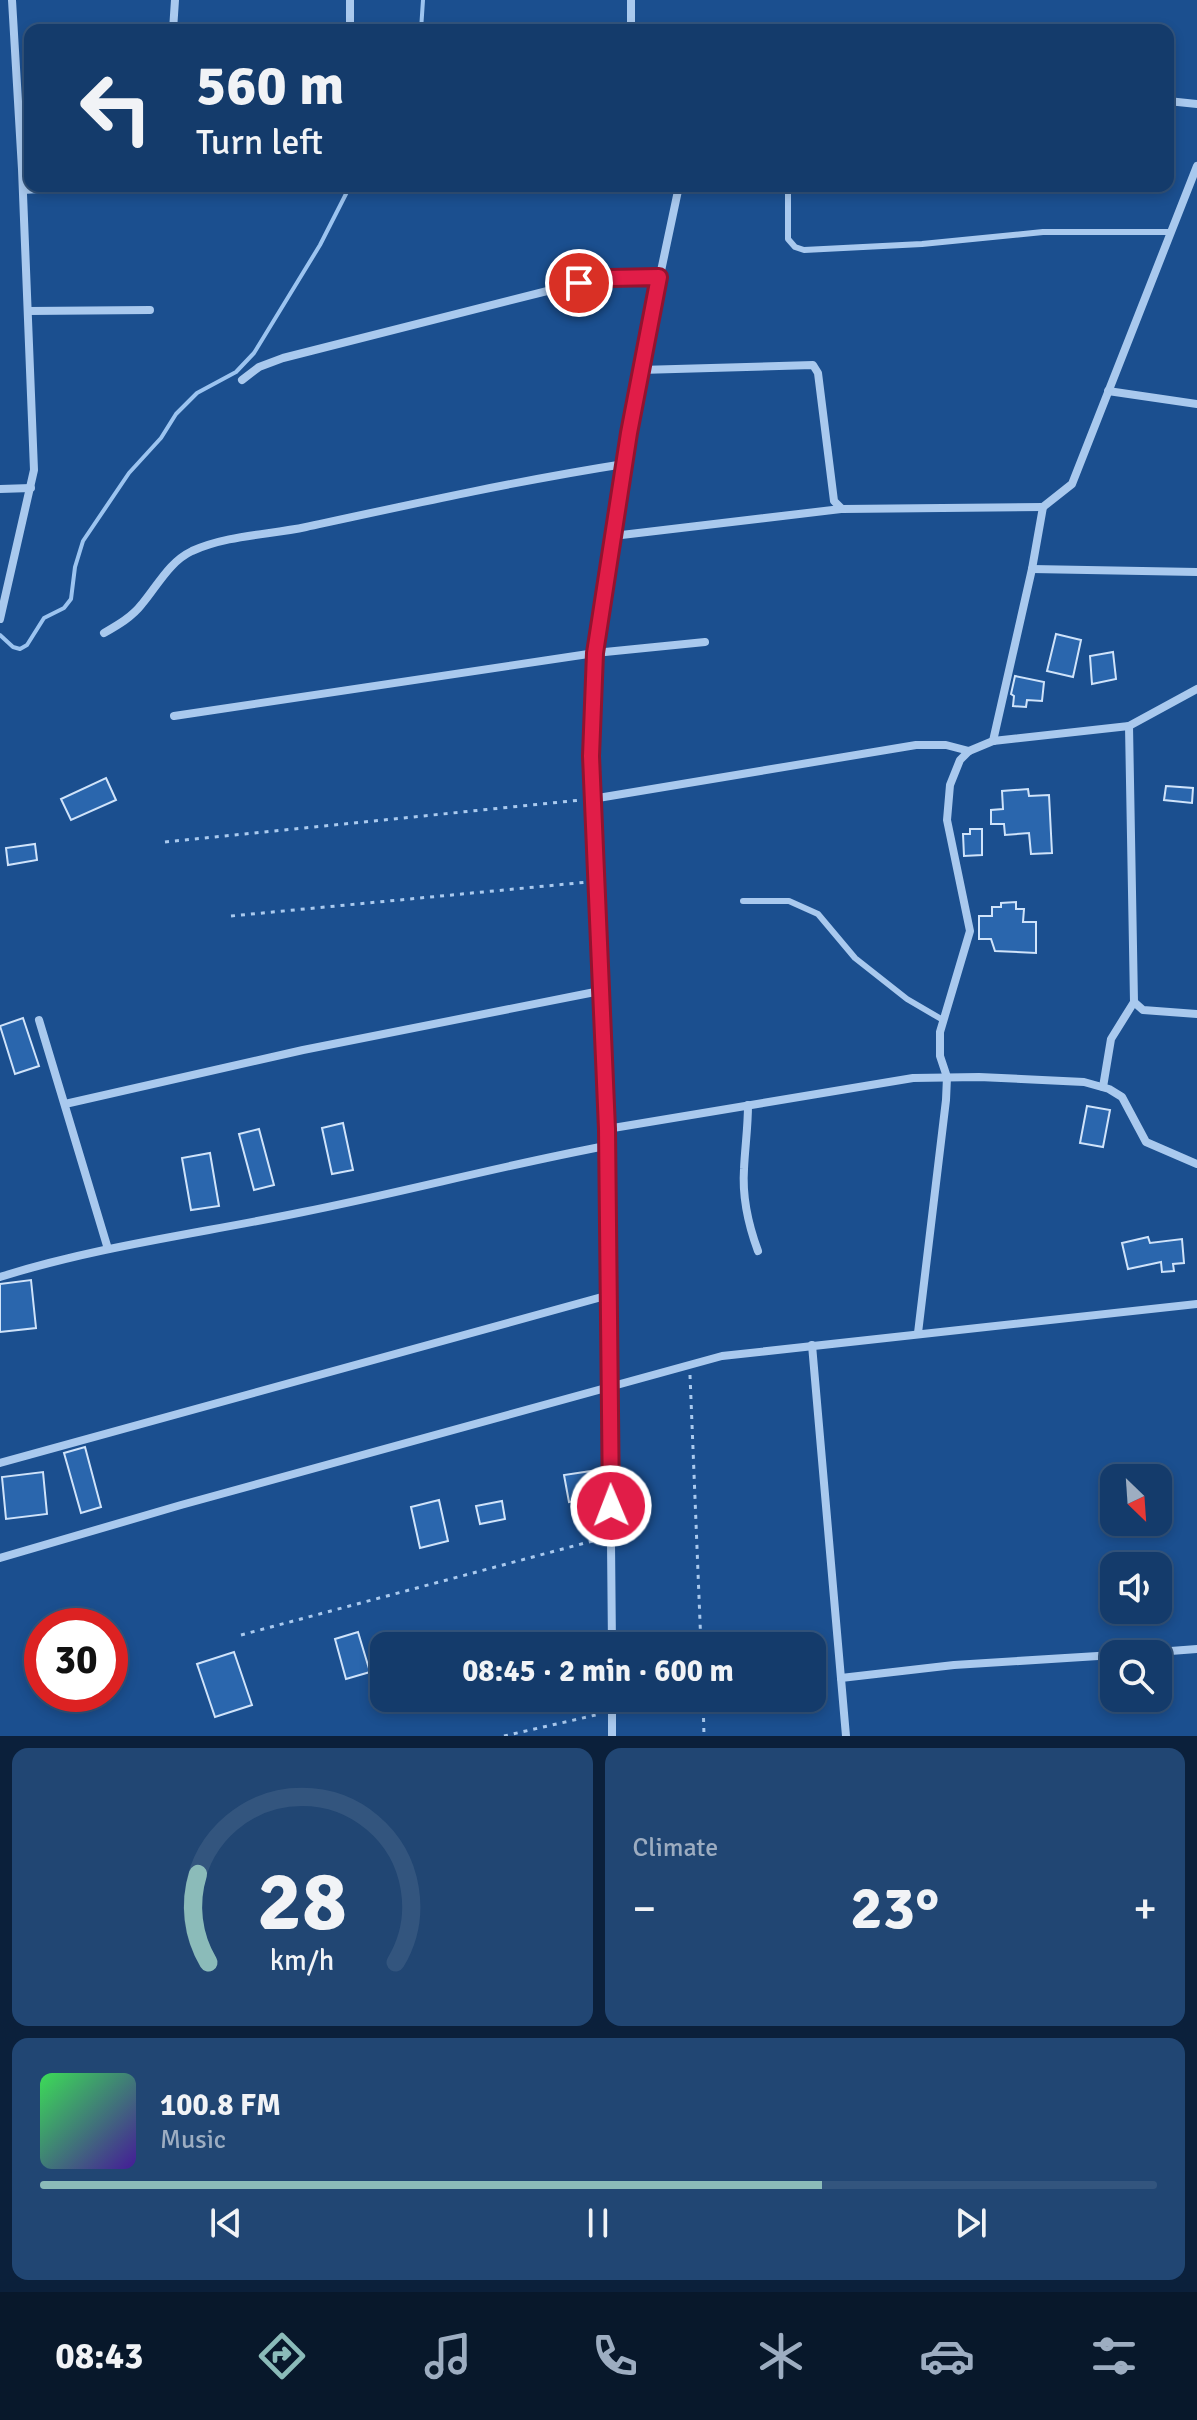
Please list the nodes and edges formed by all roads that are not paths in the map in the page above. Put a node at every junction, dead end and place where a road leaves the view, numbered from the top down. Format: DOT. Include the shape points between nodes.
graph roads {
  1 [pos="12,0"];
  2 [pos="175,0"];
  3 [pos="350,0"];
  4 [pos="631,0"];
  5 [pos="173,24"];
  6 [pos="350,24"];
  7 [pos="631,24"];
  8 [pos="1174,102"];
  9 [pos="1197,104"];
  10 [pos="1197,166"];
  11 [pos="23,190"];
  12 [pos="678,192"];
  13 [pos="788,192"];
  14 [pos="1171,232"];
  15 [pos="659,277"];
  16 [pos="150,310"];
  17 [pos="28,311"];
  18 [pos="640,370"];
  19 [pos="242,380"];
  20 [pos="1108,391"];
  21 [pos="1197,404"];
  22 [pos="624,464"];
  23 [pos="31,488"];
  24 [pos="0,489"];
  25 [pos="1043,507"];
  26 [pos="842,509"];
  27 [pos="613,536"];
  28 [pos="1032,569"];
  29 [pos="1197,572"];
  30 [pos="0,619"];
  31 [pos="104,633"];
  32 [pos="705,642"];
  33 [pos="595,653"];
  34 [pos="1197,689"];
  35 [pos="174,716"];
  36 [pos="1129,726"];
  37 [pos="993,741"];
  38 [pos="969,751"];
  39 [pos="592,799"];
  40 [pos="743,901"];
  41 [pos="600,991"];
  42 [pos="1134,1002"];
  43 [pos="1197,1014"];
  44 [pos="39,1020"];
  45 [pos="943,1020"];
  46 [pos="947,1077"];
  47 [pos="1103,1087"];
  48 [pos="65,1104"];
  49 [pos="748,1105"];
  50 [pos="607,1129"];
  51 [pos="606,1146"];
  52 [pos="1196,1162"];
  53 [pos="108,1249"];
  54 [pos="758,1251"];
  55 [pos="0,1277"];
  56 [pos="609,1295"];
  57 [pos="1197,1304"];
  58 [pos="918,1333"];
  59 [pos="812,1345"];
  60 [pos="609,1387"];
  61 [pos="0,1463"];
  62 [pos="0,1558"];
  63 [pos="612,1632"];
  64 [pos="1197,1649"];
  65 [pos="1172,1651"];
  66 [pos="1100,1656"];
  67 [pos="841,1678"];
  68 [pos="612,1712"];
  69 [pos="612,1736"];
  70 [pos="846,1736"];
  1 -- 11 [label="street"];
  2 -- 5 [label="street"];
  3 -- 6 [label="street"];
  4 -- 7 [label="street"];
  8 -- 9 [label="street"];
  10 -- 14 [label="street"];
  11 -- 17 [label="street"];
  12 -- 15 [label="street"];
  13 -- 14 [label="lane" via="788,239 804,250 1043,232"];
  14 -- 20 [label="street"];
  15 -- 18 [label="street"];
  15 -- 19 [label="street" via="579,283 283,358"];
  16 -- 17 [label="street"];
  17 -- 23 [label="street"];
  18 -- 22 [label="street"];
  18 -- 26 [label="street" via="813,365 834,501"];
  20 -- 21 [label="street"];
  20 -- 25 [label="street" via="1072,484"];
  22 -- 27 [label="street"];
  22 -- 31 [label="street" via="503,483 214,544 179,559 140,606"];
  23 -- 24 [label="street"];
  23 -- 30 [label="street"];
  25 -- 26 [label="street"];
  25 -- 28 [label="street"];
  26 -- 27 [label="street"];
  27 -- 33 [label="street"];
  28 -- 29 [label="street"];
  28 -- 37 [label="street"];
  32 -- 33 [label="street"];
  33 -- 35 [label="street"];
  33 -- 39 [label="street"];
  34 -- 36 [label="street"];
  36 -- 37 [label="street"];
  36 -- 42 [label="street"];
  37 -- 38 [label="street"];
  38 -- 39 [label="street" via="916,745"];
  38 -- 45 [label="street" via="950,785 947,820 970,931"];
  39 -- 41 [label="street"];
  40 -- 45 [label="lane" via="789,901 818,914 855,958"];
  41 -- 48 [label="street"];
  41 -- 50 [label="street"];
  42 -- 43 [label="street" via="1143,1010"];
  42 -- 47 [label="street" via="1111,1039"];
  44 -- 48 [label="street"];
  45 -- 46 [label="street" via="940,1056"];
  46 -- 47 [label="street"];
  46 -- 49 [label="street" via="876,1082"];
  46 -- 58 [label="street"];
  47 -- 52 [label="street" via="1122,1097 1146,1142"];
  48 -- 53 [label="street"];
  49 -- 50 [label="street"];
  49 -- 54 [label="street" via="745,1205"];
  50 -- 51 [label="street"];
  51 -- 53 [label="street"];
  51 -- 56 [label="street"];
  53 -- 55 [label="street"];
  56 -- 60 [label="street"];
  56 -- 61 [label="street"];
  57 -- 58 [label="street"];
  58 -- 59 [label="street"];
  59 -- 60 [label="street" via="722,1356"];
  59 -- 67 [label="street"];
  60 -- 62 [label="street"];
  60 -- 63 [label="street"];
  64 -- 65 [label="street"];
  66 -- 67 [label="street"];
  67 -- 70 [label="street"];
  68 -- 69 [label="street"];
}
